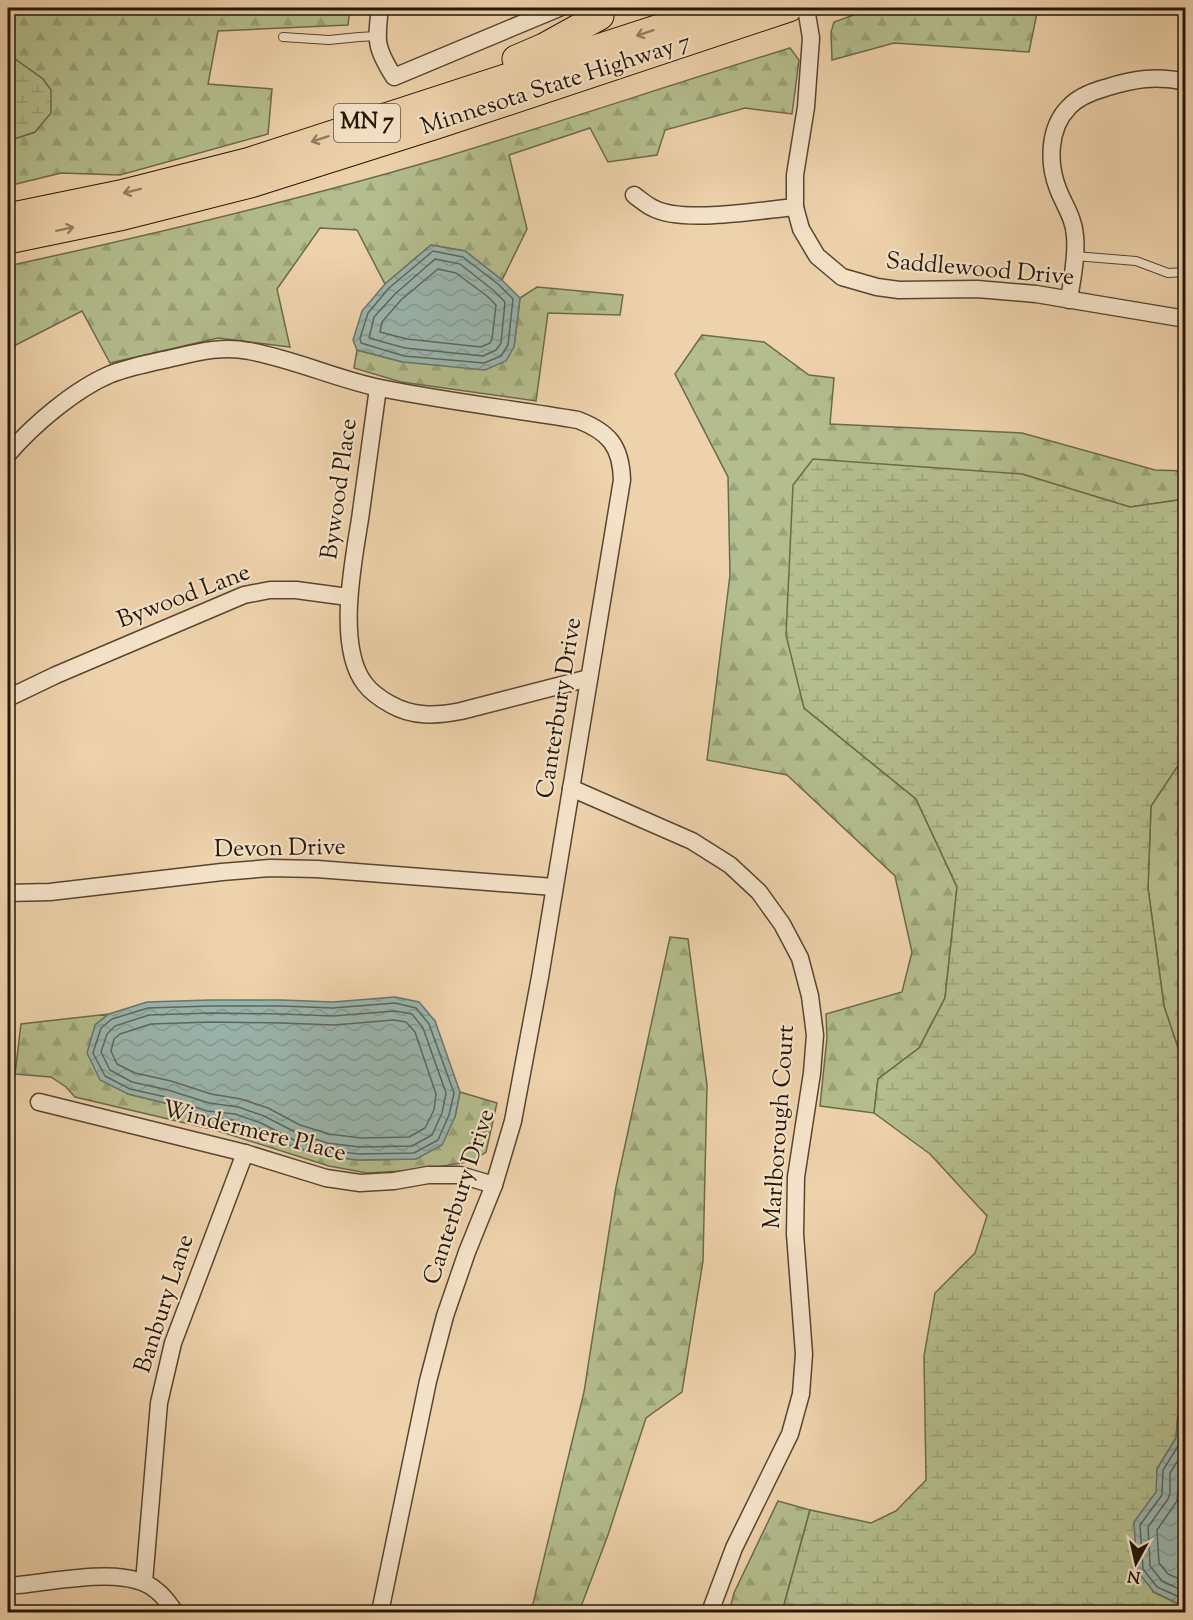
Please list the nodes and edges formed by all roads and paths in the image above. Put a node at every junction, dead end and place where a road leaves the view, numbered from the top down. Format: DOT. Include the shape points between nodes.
graph roads {
  1 [pos="380,8"];
  2 [pos="559,8"];
  3 [pos="721,8"];
  4 [pos="789,8"];
  5 [pos="806,8"];
  6 [pos="598,10"];
  7 [pos="377,36"];
  8 [pos="283,37"];
  9 [pos="1185,82"];
  10 [pos="430,103"];
  11 [pos="634,195"];
  12 [pos="795,207"];
  13 [pos="8,217"];
  14 [pos="8,240"];
  15 [pos="1075,256"];
  16 [pos="1185,272"];
  17 [pos="1069,300"];
  18 [pos="1185,319"];
  19 [pos="378,387"];
  20 [pos="8,454"];
  21 [pos="348,597"];
  22 [pos="589,678"];
  23 [pos="8,698"];
  24 [pos="571,788"];
  25 [pos="554,887"];
  26 [pos="8,893"];
  27 [pos="39,1102"];
  28 [pos="245,1153"];
  29 [pos="494,1185"];
  30 [pos="144,1582"];
  31 [pos="8,1586"];
  32 [pos="175,1612"];
  33 [pos="380,1612"];
  34 [pos="710,1612"];
  1 -- 7 [label="street"];
  2 -- 7 [label="street" via="394,77 379,49"];
  3 -- 10 [label="main road, Minnesota State Highway 7 / MN 7, one-way"];
  14 -- 4 [label="main road, Minnesota State Highway 7 / MN 7, one-way" via="254,183"];
  5 -- 12 [label="street, Saddlewood Drive" via="811,38 806,107 795,175"];
  6 -- 10 [label="main road" via="544,47 444,89"];
  7 -- 8 [label="lane" via="329,40"];
  9 -- 15 [label="street" via="1143,78 1096,90 1068,108 1059,122 1051,156 1053,174 1071,216"];
  10 -- 13 [label="main road, Minnesota State Highway 7 / MN 7, one-way" via="250,161"];
  11 -- 12 [label="street" via="654,209 671,214 714,215"];
  12 -- 17 [label="street, Saddlewood Drive" via="801,229 816,256 842,277 899,290 976,289"];
  15 -- 16 [label="lane" via="1136,261 1168,273"];
  15 -- 17 [label="street"];
  17 -- 18 [label="street, Saddlewood Drive"];
  19 -- 20 [label="street, Canterbury Drive" via="247,350 203,351 111,374 45,418"];
  19 -- 21 [label="street, Bywood Place"];
  19 -- 22 [label="street, Canterbury Drive" via="578,420 594,426 616,448 622,480"];
  21 -- 22 [label="street" via="349,642 354,662 364,683 400,710 421,715 444,714"];
  21 -- 23 [label="street, Bywood Lane" via="296,590 244,595"];
  22 -- 24 [label="street, Canterbury Drive"];
  24 -- 25 [label="street, Canterbury Drive"];
  24 -- 34 [label="street, Marlborough Court" via="692,841 730,865 759,892 782,924 800,958 810,996 815,1035 796,1177 795,1234 804,1354 801,1394 790,1434 734,1548"];
  25 -- 26 [label="street, Devon Drive" via="270,868"];
  25 -- 29 [label="street, Canterbury Drive" via="513,1121"];
  27 -- 28 [label="street, Windermere Place"];
  28 -- 29 [label="street, Windermere Place" via="326,1178 360,1183 460,1175"];
  28 -- 30 [label="street, Banbury Lane" via="194,1285 159,1402"];
  29 -- 33 [label="street, Canterbury Drive" via="445,1316"];
  30 -- 31 [label="street" via="102,1575"];
  30 -- 32 [label="street" via="157,1590"];
}
